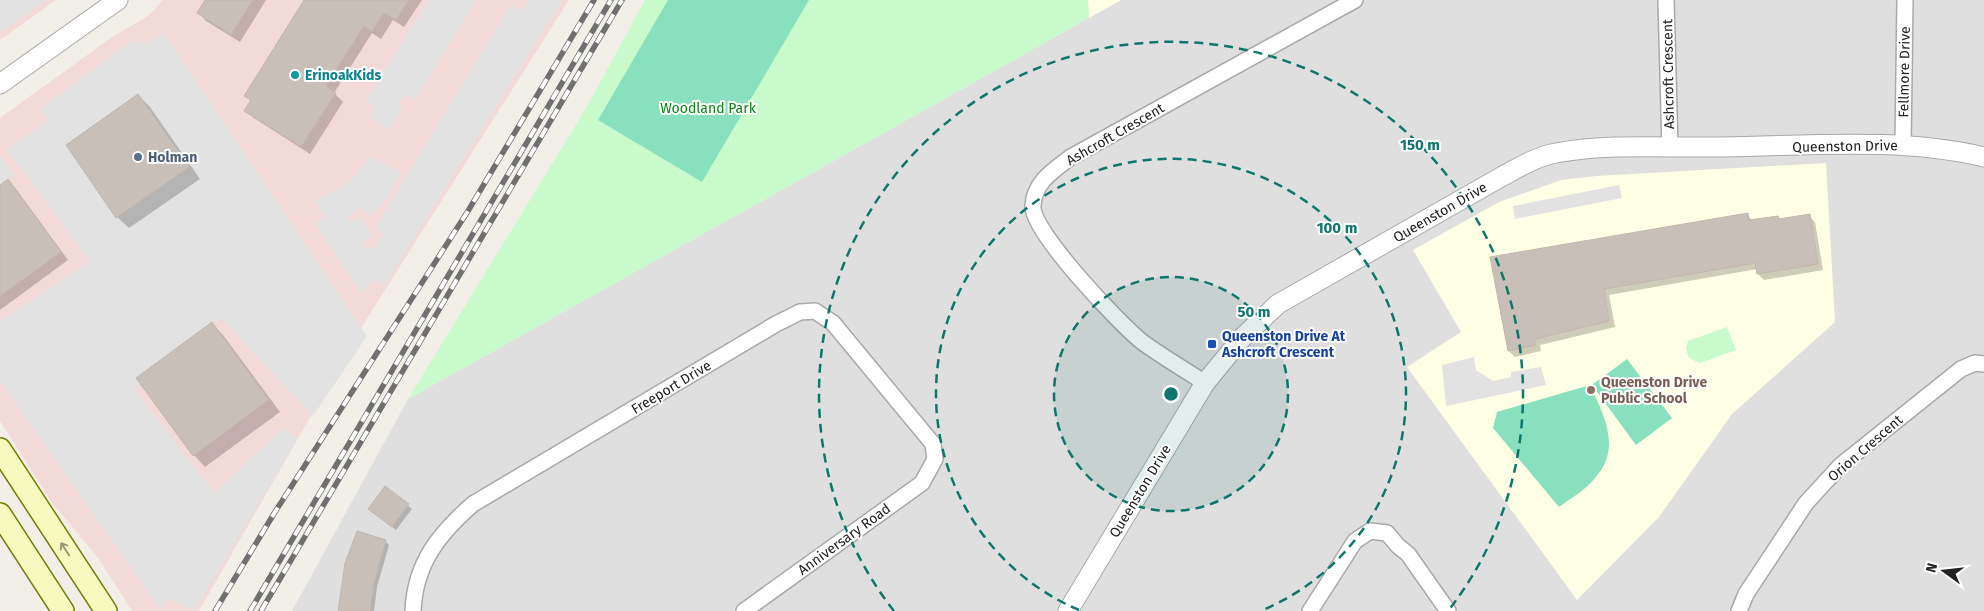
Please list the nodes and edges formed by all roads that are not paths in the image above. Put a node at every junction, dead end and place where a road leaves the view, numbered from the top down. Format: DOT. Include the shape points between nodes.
graph roads {
  1 [pos="118,0"];
  2 [pos="1355,0"];
  3 [pos="1666,0"];
  4 [pos="1905,0"];
  5 [pos="0,84"];
  6 [pos="1903,145"];
  7 [pos="1670,148"];
  8 [pos="1984,157"];
  9 [pos="1984,364"];
  10 [pos="1204,383"];
  11 [pos="0,449"];
  12 [pos="935,459"];
  13 [pos="0,514"];
  14 [pos="63,611"];
  15 [pos="106,611"];
  16 [pos="413,611"];
  17 [pos="744,611"];
  18 [pos="1068,611"];
  19 [pos="1310,611"];
  20 [pos="1448,611"];
  21 [pos="1739,611"];
  1 -- 5 [label="street"];
  2 -- 10 [label="street, Ashcroft Crescent" via="1071,157 1043,178 1035,198 1032,207 1039,226 1098,296 1141,341"];
  3 -- 7 [label="street, Ashcroft Crescent"];
  4 -- 6 [label="street, Fellmore Drive"];
  6 -- 7 [label="street, Queenston Drive"];
  6 -- 8 [label="street, Queenston Drive"];
  7 -- 10 [label="street, Queenston Drive" via="1617,146 1554,153 1532,161 1278,304 1242,338"];
  9 -- 21 [label="street, Orion Crescent" via="1975,363 1961,369 1841,464 1806,503 1746,594"];
  10 -- 18 [label="street, Queenston Drive"];
  15 -- 11 [label="main road, one-way"];
  12 -- 16 [label="street, Freeport Drive" via="933,444 833,324 815,311 800,312 473,504 448,526 427,557 414,595"];
  12 -- 17 [label="street, Anniversary Road" via="922,483"];
  13 -- 14 [label="main road"];
  19 -- 20 [label="street" via="1355,541 1370,530 1387,533 1408,554"];
}
